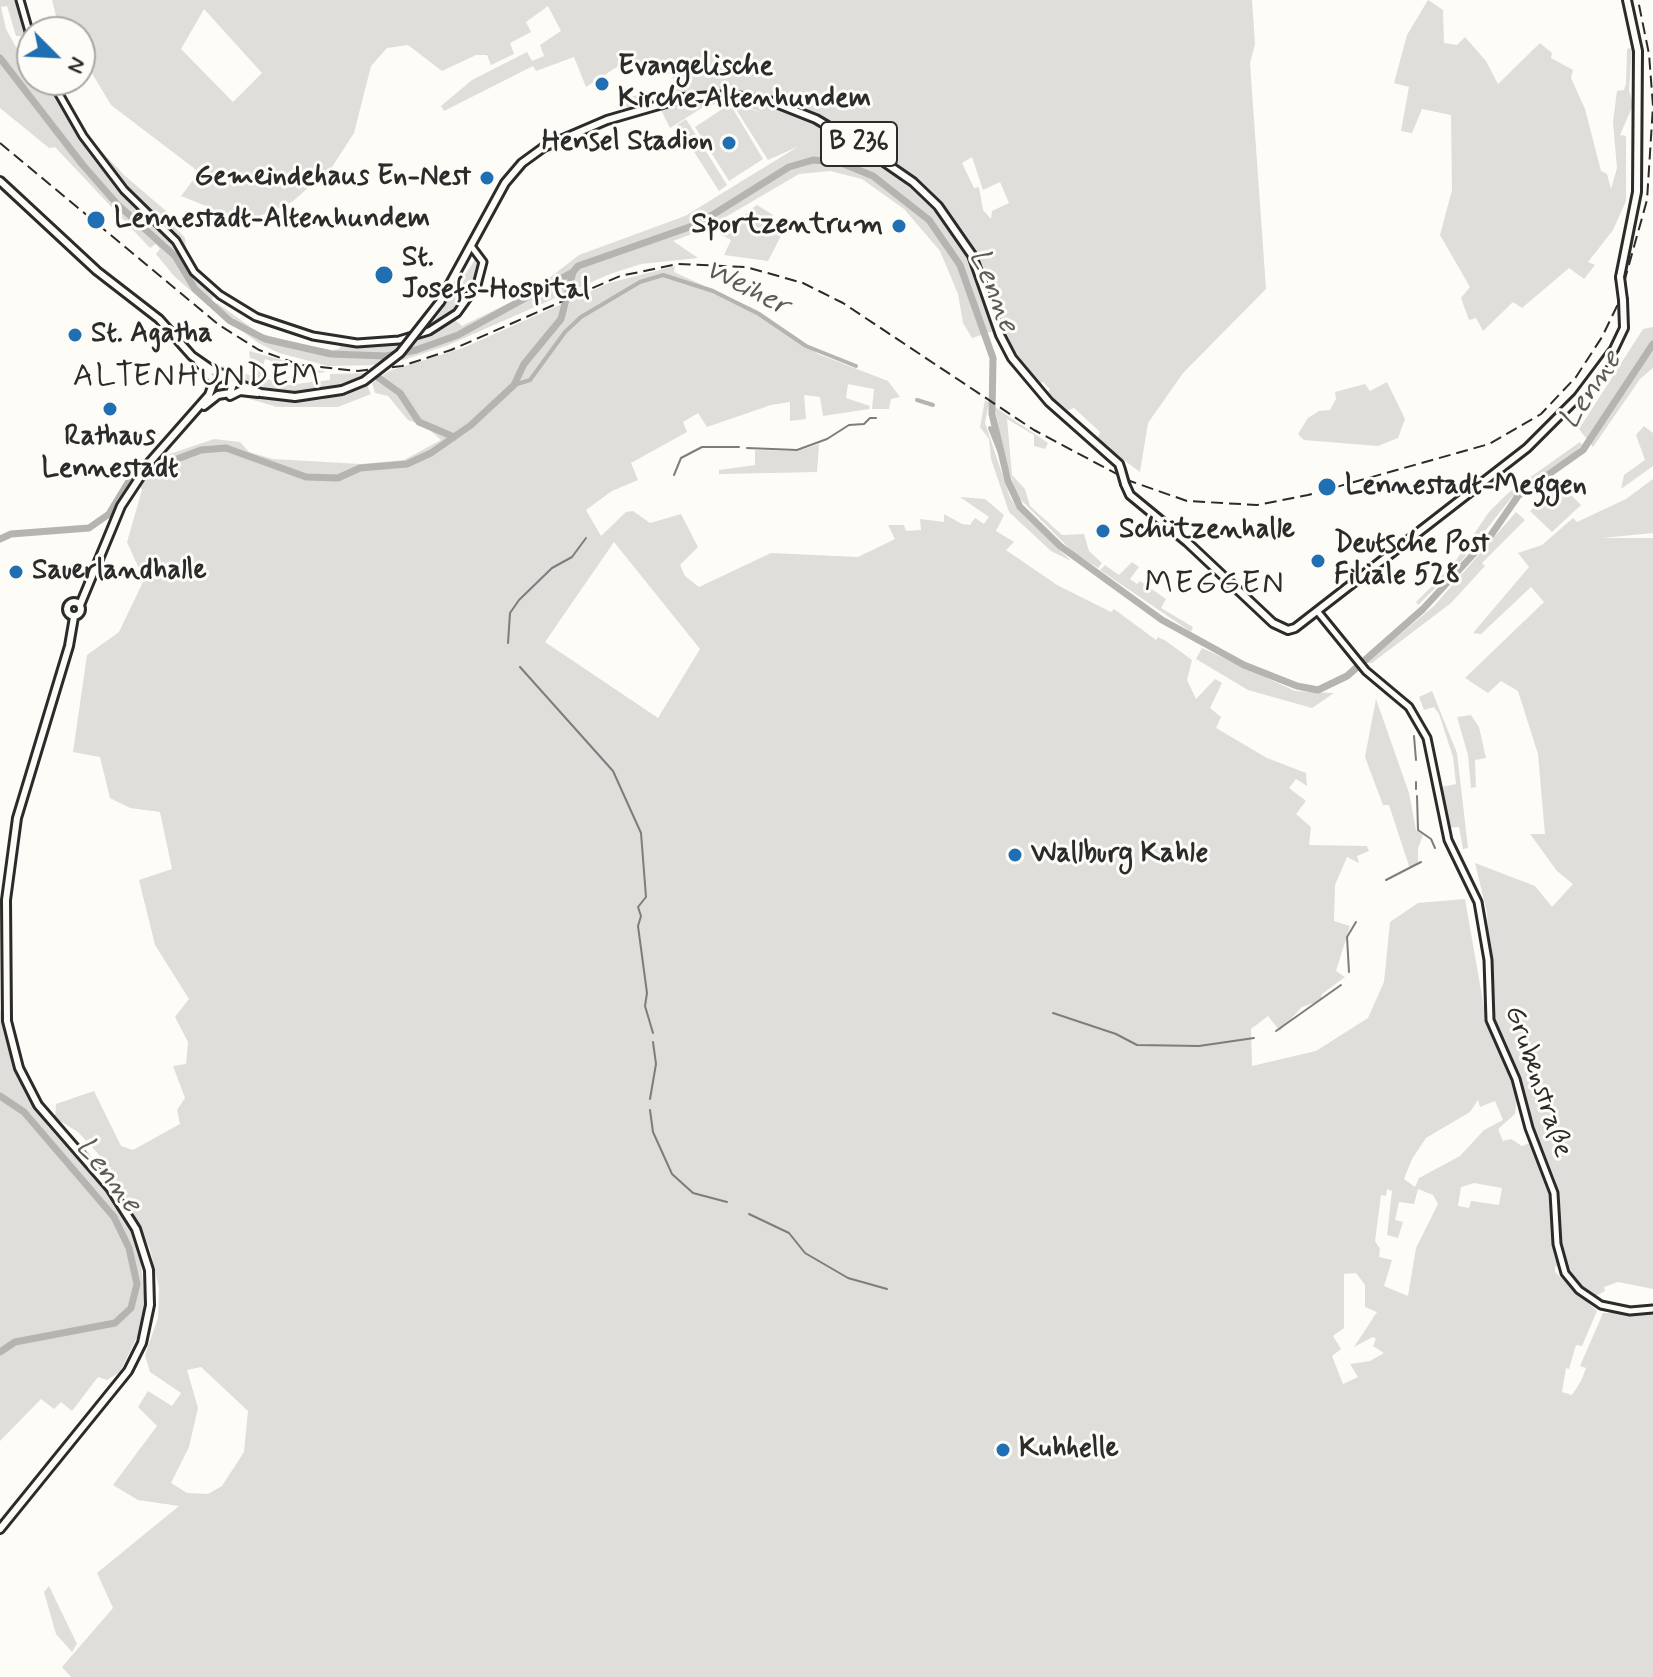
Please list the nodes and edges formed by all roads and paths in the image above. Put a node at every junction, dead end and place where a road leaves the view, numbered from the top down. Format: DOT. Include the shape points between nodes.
graph roads {
  1 [pos="1627,0"];
  2 [pos="60,96"];
  3 [pos="0,181"];
  4 [pos="471,246"];
  5 [pos="195,359"];
  6 [pos="214,381"];
  7 [pos="233,384"];
  8 [pos="261,393"];
  9 [pos="218,395"];
  10 [pos="192,415"];
  11 [pos="80,605"];
  12 [pos="1318,612"];
  13 [pos="74,617"];
  14 [pos="1653,1309"];
  15 [pos="0,1529"];
  1 -- 12 [label="main road, B 236, bridge" via="1638,51 1636,204 1620,277 1623,332 1578,397 1511,463"];
  2 -- 4 [label="main road" via="105,165 176,241 194,272 256,317 313,336 357,343 429,331 457,313 477,285 483,262"];
  3 -- 5 [label="main road" via="97,271 159,319"];
  4 -- 8 [label="main road, B 236, bridge" via="409,344 364,381 306,397"];
  4 -- 12 [label="main road, B 236, bridge" via="505,183 525,159 568,135 664,102 714,95 745,96 797,110 903,174 938,206 968,247 1000,335 1030,382 1119,464 1130,495 1273,623 1292,629"];
  5 -- 6 [label="main road"];
  5 -- 7 [label="main road" via="228,375"];
  6 -- 7 [label="main road" via="221,377"];
  6 -- 9 [label="main road"];
  6 -- 10 [label="main road"];
  7 -- 8 [label="main road, B 236"];
  7 -- 9 [label="main road" via="230,393"];
  8 -- 9 [label="main road, B 236"];
  9 -- 10 [label="main road"];
  10 -- 11 [label="main road" via="130,492"];
  11 -- 13 [label="main road" via="80,614"];
  11 -- 13 [label="main road" via="68,605"];
  12 -- 14 [label="main road, Grubenstraße" via="1365,670 1409,707 1427,738 1448,840 1478,902 1494,1034 1516,1079 1554,1193 1565,1273 1601,1305"];
  13 -- 15 [label="main road" via="11,853 4,992 14,1054 28,1087 133,1222 149,1270 149,1316 128,1371"];
}
